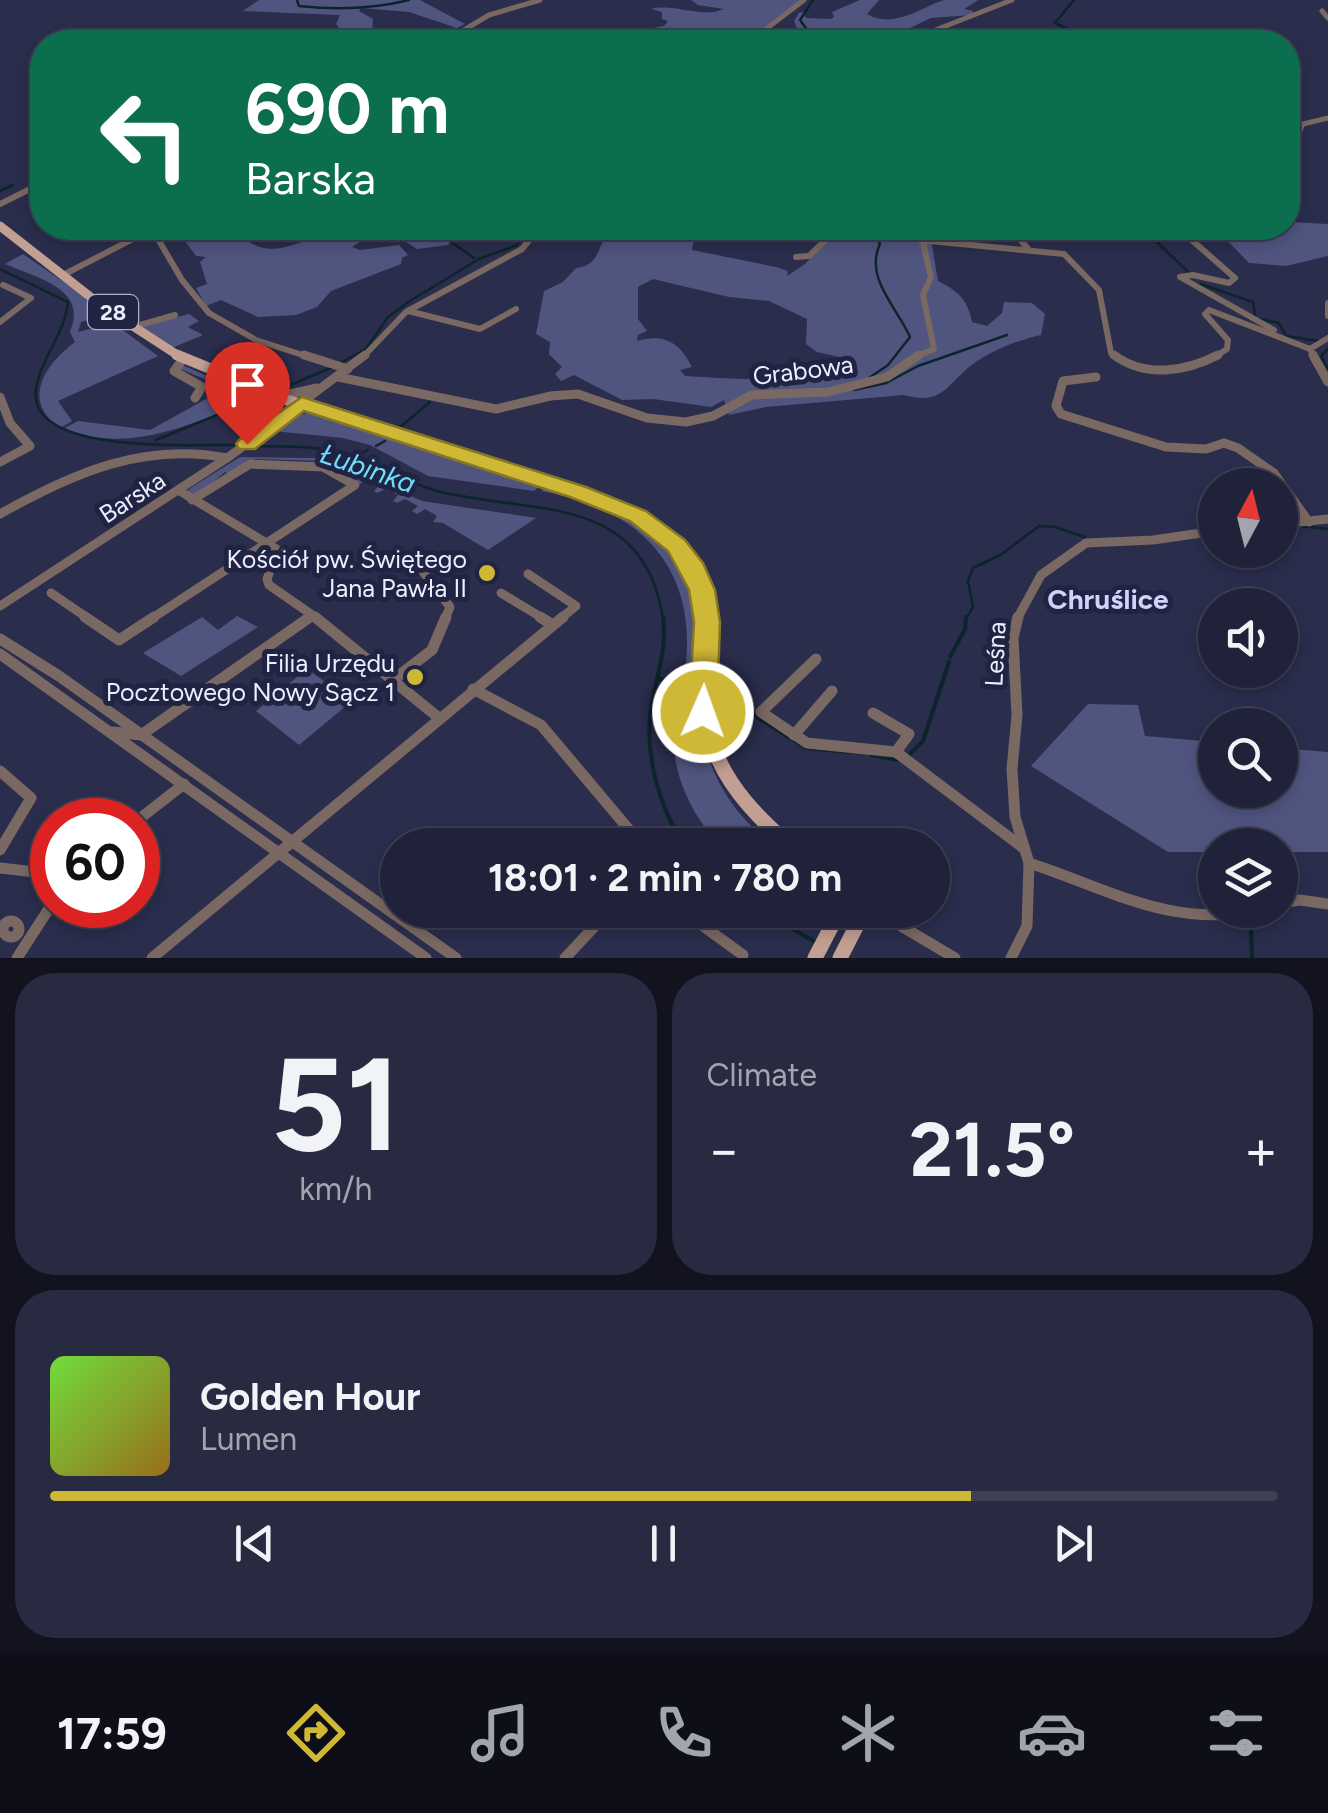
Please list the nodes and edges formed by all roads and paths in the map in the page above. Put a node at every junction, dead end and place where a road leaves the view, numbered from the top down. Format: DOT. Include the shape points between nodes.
graph roads {
  1 [pos="540,0"];
  2 [pos="804,0"];
  3 [pos="1012,0"];
  4 [pos="459,30"];
  5 [pos="765,30"];
  6 [pos="936,30"];
  7 [pos="1328,118"];
  8 [pos="1300,131"];
  9 [pos="30,191"];
  10 [pos="0,204"];
  11 [pos="0,226"];
  12 [pos="130,240"];
  13 [pos="159,240"];
  14 [pos="530,240"];
  15 [pos="826,240"];
  16 [pos="1020,240"];
  17 [pos="1192,240"];
  18 [pos="923,242"];
  19 [pos="1028,250"];
  20 [pos="796,257"];
  21 [pos="62,274"];
  22 [pos="4,285"];
  23 [pos="1328,303"];
  24 [pos="516,309"];
  25 [pos="408,311"];
  26 [pos="175,315"];
  27 [pos="1328,316"];
  28 [pos="0,322"];
  29 [pos="132,327"];
  30 [pos="1277,337"];
  31 [pos="1328,338"];
  32 [pos="1308,348"];
  33 [pos="184,359"];
  34 [pos="340,366"];
  35 [pos="338,376"];
  36 [pos="1096,378"];
  37 [pos="1328,382"];
  38 [pos="325,386"];
  39 [pos="274,393"];
  40 [pos="194,398"];
  41 [pos="1,401"];
  42 [pos="302,403"];
  43 [pos="263,432"];
  44 [pos="30,446"];
  45 [pos="229,457"];
  46 [pos="0,462"];
  47 [pos="178,490"];
  48 [pos="192,500"];
  49 [pos="0,514"];
  50 [pos="1328,519"];
  51 [pos="1309,522"];
  52 [pos="1298,523"];
  53 [pos="1198,533"];
  54 [pos="266,544"];
  55 [pos="396,556"];
  56 [pos="528,574"];
  57 [pos="51,592"];
  58 [pos="501,593"];
  59 [pos="3,606"];
  60 [pos="312,615"];
  61 [pos="553,625"];
  62 [pos="0,639"];
  63 [pos="0,654"];
  64 [pos="816,659"];
  65 [pos="393,680"];
  66 [pos="473,689"];
  67 [pos="832,691"];
  68 [pos="874,713"];
  69 [pos="439,718"];
  70 [pos="111,731"];
  71 [pos="794,734"];
  72 [pos="141,735"];
  73 [pos="140,752"];
  74 [pos="901,756"];
  75 [pos="0,771"];
  76 [pos="184,784"];
  77 [pos="160,803"];
  78 [pos="628,828"];
  79 [pos="770,828"];
  80 [pos="290,841"];
  81 [pos="1022,847"];
  82 [pos="0,850"];
  83 [pos="278,851"];
  84 [pos="1029,863"];
  85 [pos="0,868"];
  86 [pos="30,871"];
  87 [pos="1298,900"];
  88 [pos="1328,904"];
  89 [pos="1198,918"];
  90 [pos="20,927"];
  91 [pos="593,928"];
  92 [pos="706,928"];
  93 [pos="831,928"];
  94 [pos="854,928"];
  95 [pos="904,928"];
  96 [pos="35,929"];
  97 [pos="743,955"];
  98 [pos="17,958"];
  99 [pos="152,958"];
  100 [pos="426,958"];
  101 [pos="456,958"];
  102 [pos="565,958"];
  103 [pos="815,958"];
  104 [pos="840,958"];
  105 [pos="955,958"];
  106 [pos="1011,958"];
  1 -- 4 [label="street"];
  2 -- 5 [label="street"];
  3 -- 6 [label="street"];
  7 -- 8 [label="street"];
  9 -- 10 [label="street"];
  11 -- 21 [label="main road, 28"];
  12 -- 21 [label="street"];
  13 -- 34 [label="street" via="209,313 256,340"];
  14 -- 25 [label="street, Barska"];
  15 -- 20 [label="street" via="809,256"];
  16 -- 19 [label="street"];
  17 -- 30 [label="street" via="1235,278 1229,283 1180,277"];
  18 -- 19 [label="street"];
  18 -- 35 [label="street, Grabowa" via="931,277 923,295 934,350 887,377 839,390 752,395 708,417 667,422 578,394 496,409"];
  19 -- 30 [label="street" via="1064,254 1087,274 1099,290 1112,353 1129,365 1174,369 1213,360 1228,349 1228,340 1208,310"];
  21 -- 29 [label="main road, 28"];
  22 -- 28 [label="street" via="31,298"];
  23 -- 27 [label="street"];
  24 -- 25 [label="street" via="480,329"];
  25 -- 34 [label="street, Barska"];
  26 -- 29 [label="street"];
  29 -- 33 [label="main road, 28"];
  30 -- 32 [label="street"];
  31 -- 32 [label="street"];
  32 -- 37 [label="street"];
  33 -- 39 [label="main road, 28"];
  33 -- 40 [label="street" via="174,371 202,387"];
  34 -- 35 [label="street, Barska"];
  35 -- 38 [label="street, Barska"];
  36 -- 51 [label="street" via="1063,382 1056,406 1061,414 1095,420 1161,448 1211,451 1224,444 1248,450"];
  38 -- 39 [label="street, Barska"];
  38 -- 42 [label="street, Barska"];
  39 -- 42 [label="main road, 28"];
  41 -- 44 [label="street"];
  42 -- 43 [label="street, Barska"];
  42 -- 79 [label="main road, 28" via="602,500 638,516 676,545 706,605 703,712 714,752 738,796"];
  43 -- 45 [label="street, Barska"];
  44 -- 46 [label="street"];
  45 -- 47 [label="street, Barska"];
  45 -- 49 [label="street" via="133,453"];
  47 -- 48 [label="street"];
  47 -- 59 [label="street, Barska"];
  48 -- 54 [label="street"];
  48 -- 54 [label="street" via="250,464 323,467 355,484"];
  50 -- 51 [label="street"];
  51 -- 52 [label="street"];
  53 -- 81 [label="street, Leśna" via="1086,543 1041,575 1020,608 1013,638 1012,769"];
  54 -- 57 [label="street" via="119,640"];
  54 -- 60 [label="street" via="279,552 267,582"];
  55 -- 65 [label="street" via="414,560 450,607 432,650"];
  56 -- 61 [label="street" via="576,606"];
  58 -- 61 [label="street"];
  60 -- 65 [label="street"];
  60 -- 72 [label="street"];
  61 -- 66 [label="street"];
  62 -- 72 [label="street"];
  63 -- 70 [label="street"];
  64 -- 71 [label="street" via="761,712"];
  65 -- 69 [label="street"];
  66 -- 69 [label="street"];
  66 -- 78 [label="street" via="541,725"];
  67 -- 71 [label="street"];
  68 -- 74 [label="street" via="909,734"];
  69 -- 80 [label="street"];
  70 -- 72 [label="street"];
  70 -- 73 [label="street"];
  71 -- 74 [label="street" via="828,748"];
  72 -- 73 [label="street"];
  72 -- 80 [label="street"];
  73 -- 76 [label="street"];
  74 -- 81 [label="street"];
  75 -- 82 [label="street" via="31,798"];
  76 -- 77 [label="street"];
  76 -- 83 [label="street"];
  80 -- 83 [label="street"];
  80 -- 101 [label="street"];
  81 -- 84 [label="street, Leśna"];
  83 -- 99 [label="street"];
  83 -- 100 [label="street"];
  84 -- 89 [label="street"];
  84 -- 106 [label="street" via="1027,926"];
  85 -- 86 [label="street"];
  87 -- 88 [label="street"];
  90 -- 96 [label="street"];
  91 -- 102 [label="street"];
  92 -- 97 [label="street"];
  93 -- 103 [label="main road"];
  94 -- 104 [label="main road"];
  95 -- 105 [label="street"];
  96 -- 98 [label="street"];
}
